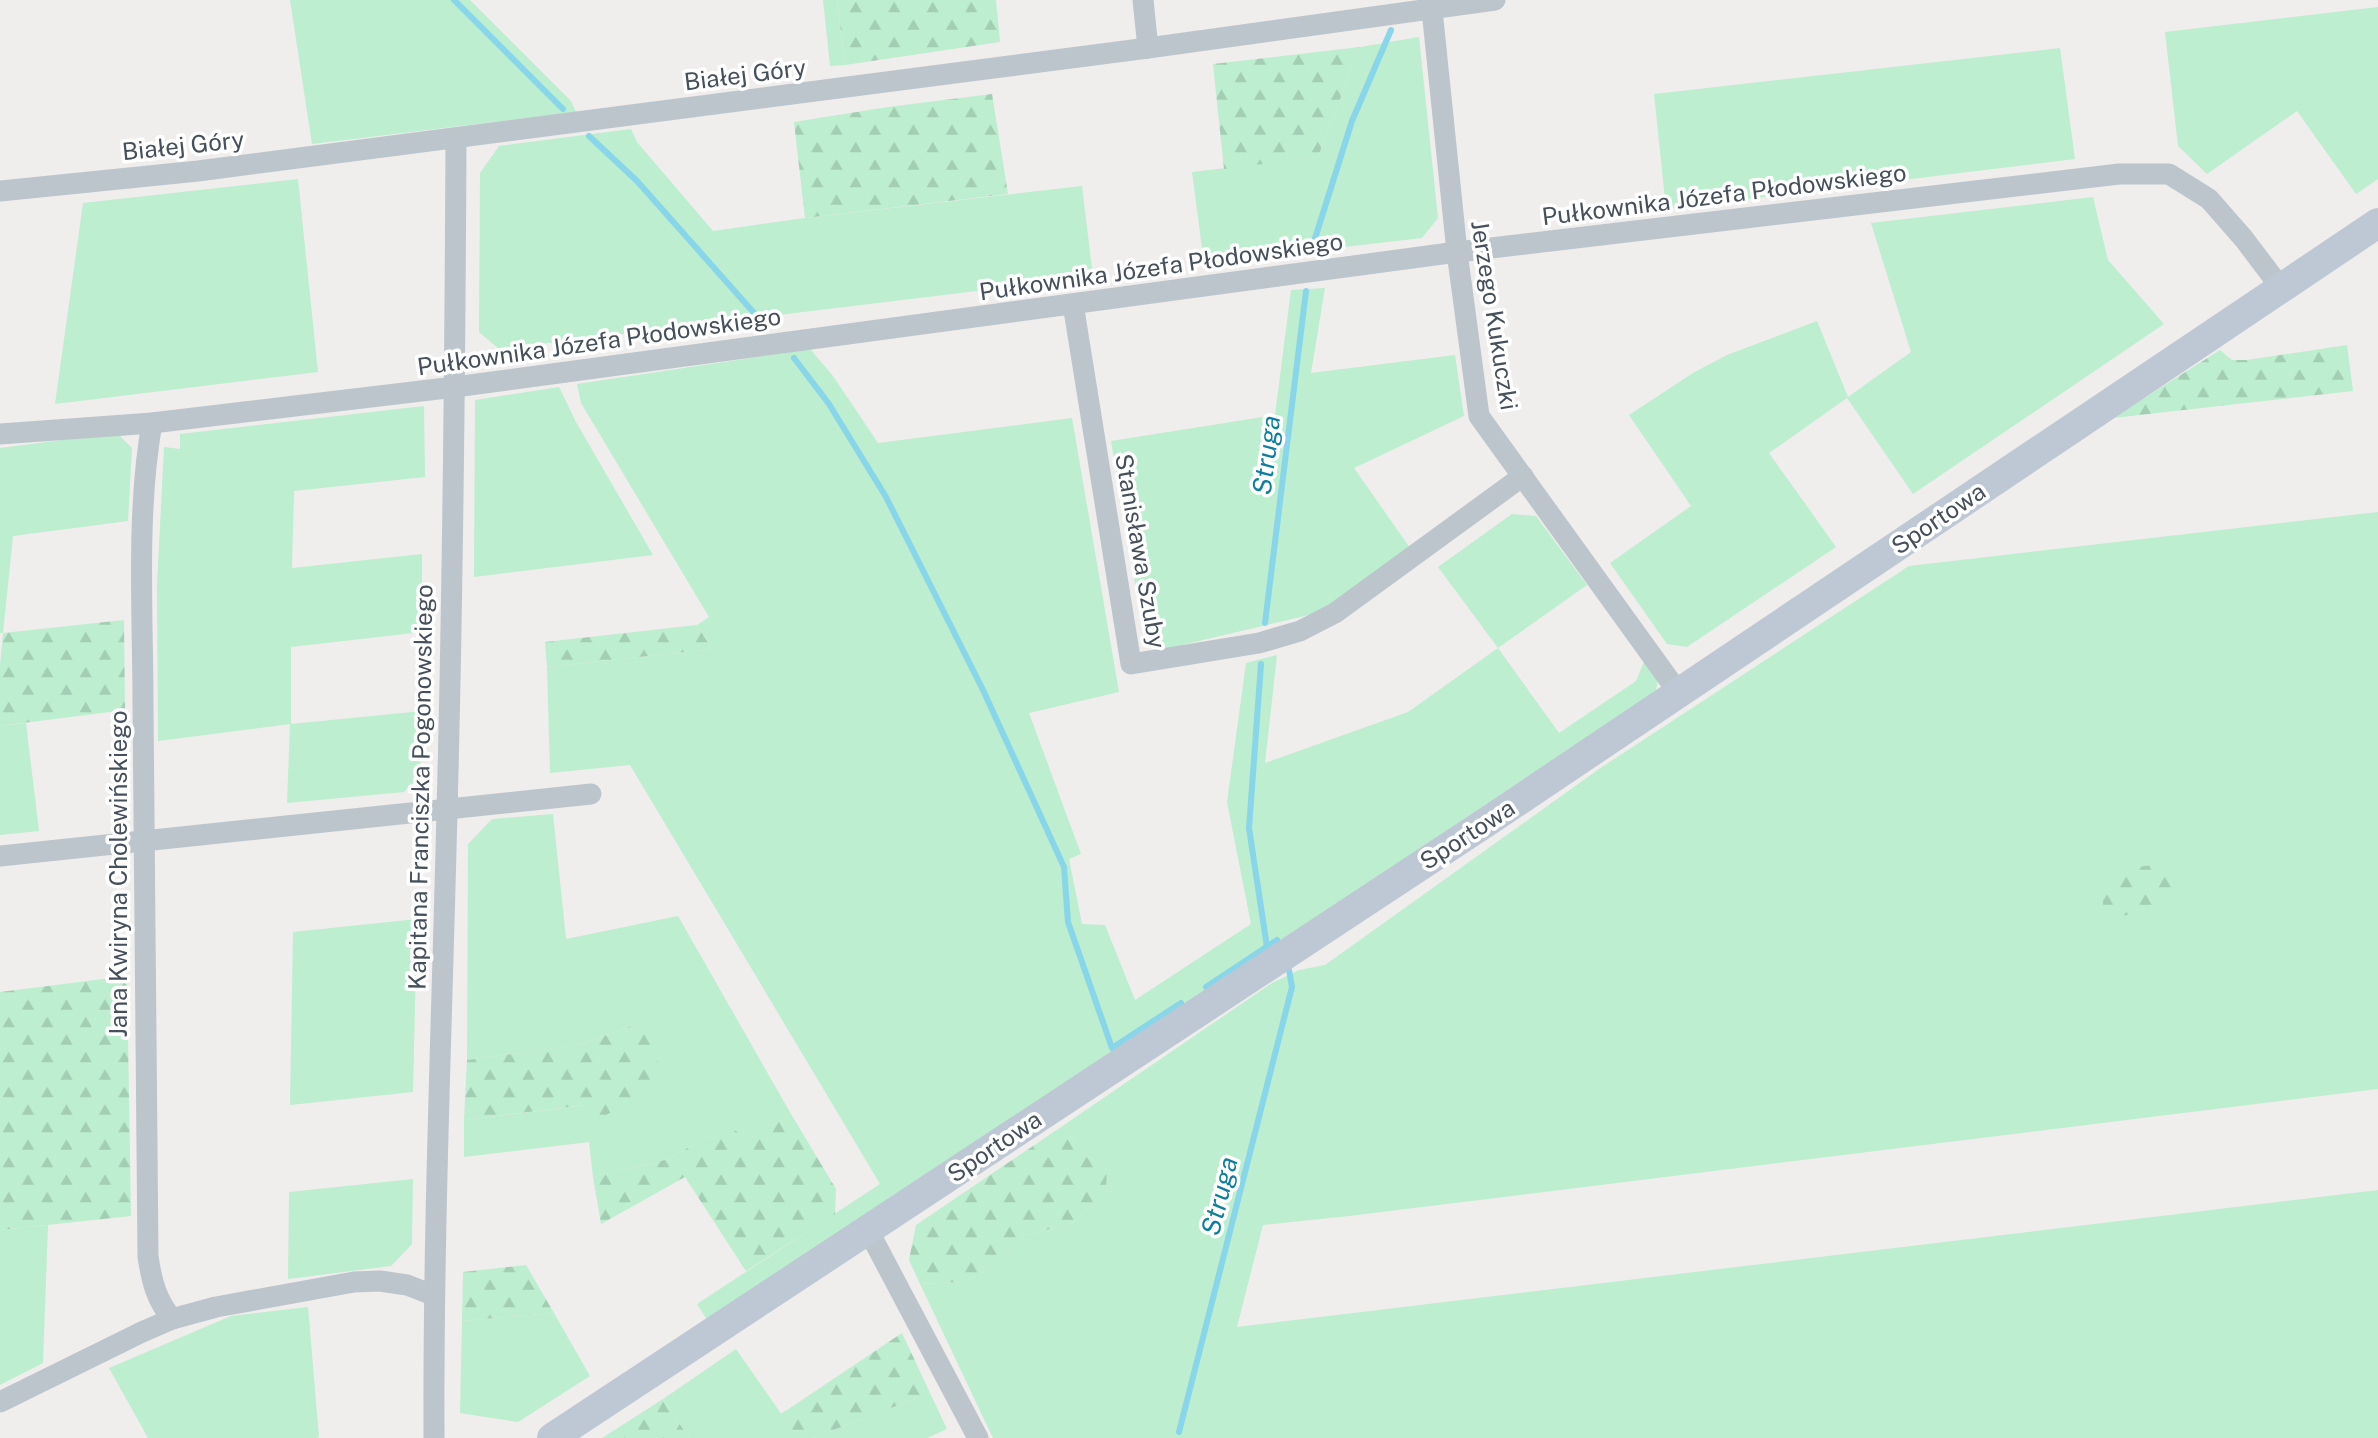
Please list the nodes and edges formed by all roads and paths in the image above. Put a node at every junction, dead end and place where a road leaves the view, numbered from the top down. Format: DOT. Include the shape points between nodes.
graph roads {
  1 [pos="1143,0"];
  2 [pos="1495,0"];
  3 [pos="1432,10"];
  4 [pos="1148,48"];
  5 [pos="456,138"];
  6 [pos="0,191"];
  7 [pos="2378,223"];
  8 [pos="1457,252"];
  9 [pos="2281,289"];
  10 [pos="1073,304"];
  11 [pos="455,387"];
  12 [pos="152,423"];
  13 [pos="0,434"];
  14 [pos="1523,476"];
  15 [pos="1678,692"];
  16 [pos="591,794"];
  17 [pos="447,809"];
  18 [pos="143,841"];
  19 [pos="0,856"];
  20 [pos="868,1230"];
  21 [pos="433,1295"];
  22 [pos="172,1319"];
  23 [pos="0,1402"];
  24 [pos="434,1438"];
  25 [pos="552,1438"];
  26 [pos="978,1438"];
  1 -- 4 [label="street"];
  2 -- 3 [label="street, Białej Góry"];
  3 -- 4 [label="street, Białej Góry"];
  3 -- 8 [label="street, Jerzego Kukuczki"];
  4 -- 5 [label="street, Białej Góry"];
  5 -- 6 [label="street, Białej Góry"];
  5 -- 11 [label="street, Kapitana Franciszka Pogonowskiego"];
  7 -- 9 [label="street, Sportowa"];
  8 -- 9 [label="street, Pułkownika Józefa Płodowskiego" via="2119,174 2169,174 2209,199"];
  8 -- 10 [label="street, Pułkownika Józefa Płodowskiego"];
  8 -- 14 [label="street, Jerzego Kukuczki" via="1479,416"];
  9 -- 15 [label="street, Sportowa"];
  10 -- 11 [label="street, Pułkownika Józefa Płodowskiego"];
  10 -- 14 [label="street, Stanisława Szuby" via="1131,664 1259,643 1300,631 1335,613"];
  11 -- 12 [label="street, Pułkownika Józefa Płodowskiego"];
  11 -- 17 [label="street, Kapitana Franciszka Pogonowskiego"];
  12 -- 13 [label="street, Pułkownika Józefa Płodowskiego"];
  12 -- 18 [label="street, Jana Kwiryna Cholewińskiego" via="145,459 143,550"];
  14 -- 15 [label="street, Jerzego Kukuczki"];
  15 -- 20 [label="street, Sportowa"];
  16 -- 17 [label="street"];
  17 -- 18 [label="street"];
  17 -- 21 [label="street, Kapitana Franciszka Pogonowskiego"];
  18 -- 19 [label="street"];
  18 -- 22 [label="street, Jana Kwiryna Cholewińskiego" via="148,1257 152,1285"];
  20 -- 25 [label="street, Sportowa"];
  20 -- 26 [label="street"];
  21 -- 22 [label="street" via="407,1285 354,1282"];
  21 -- 24 [label="street, Kapitana Franciszka Pogonowskiego"];
  22 -- 23 [label="street"];
}
